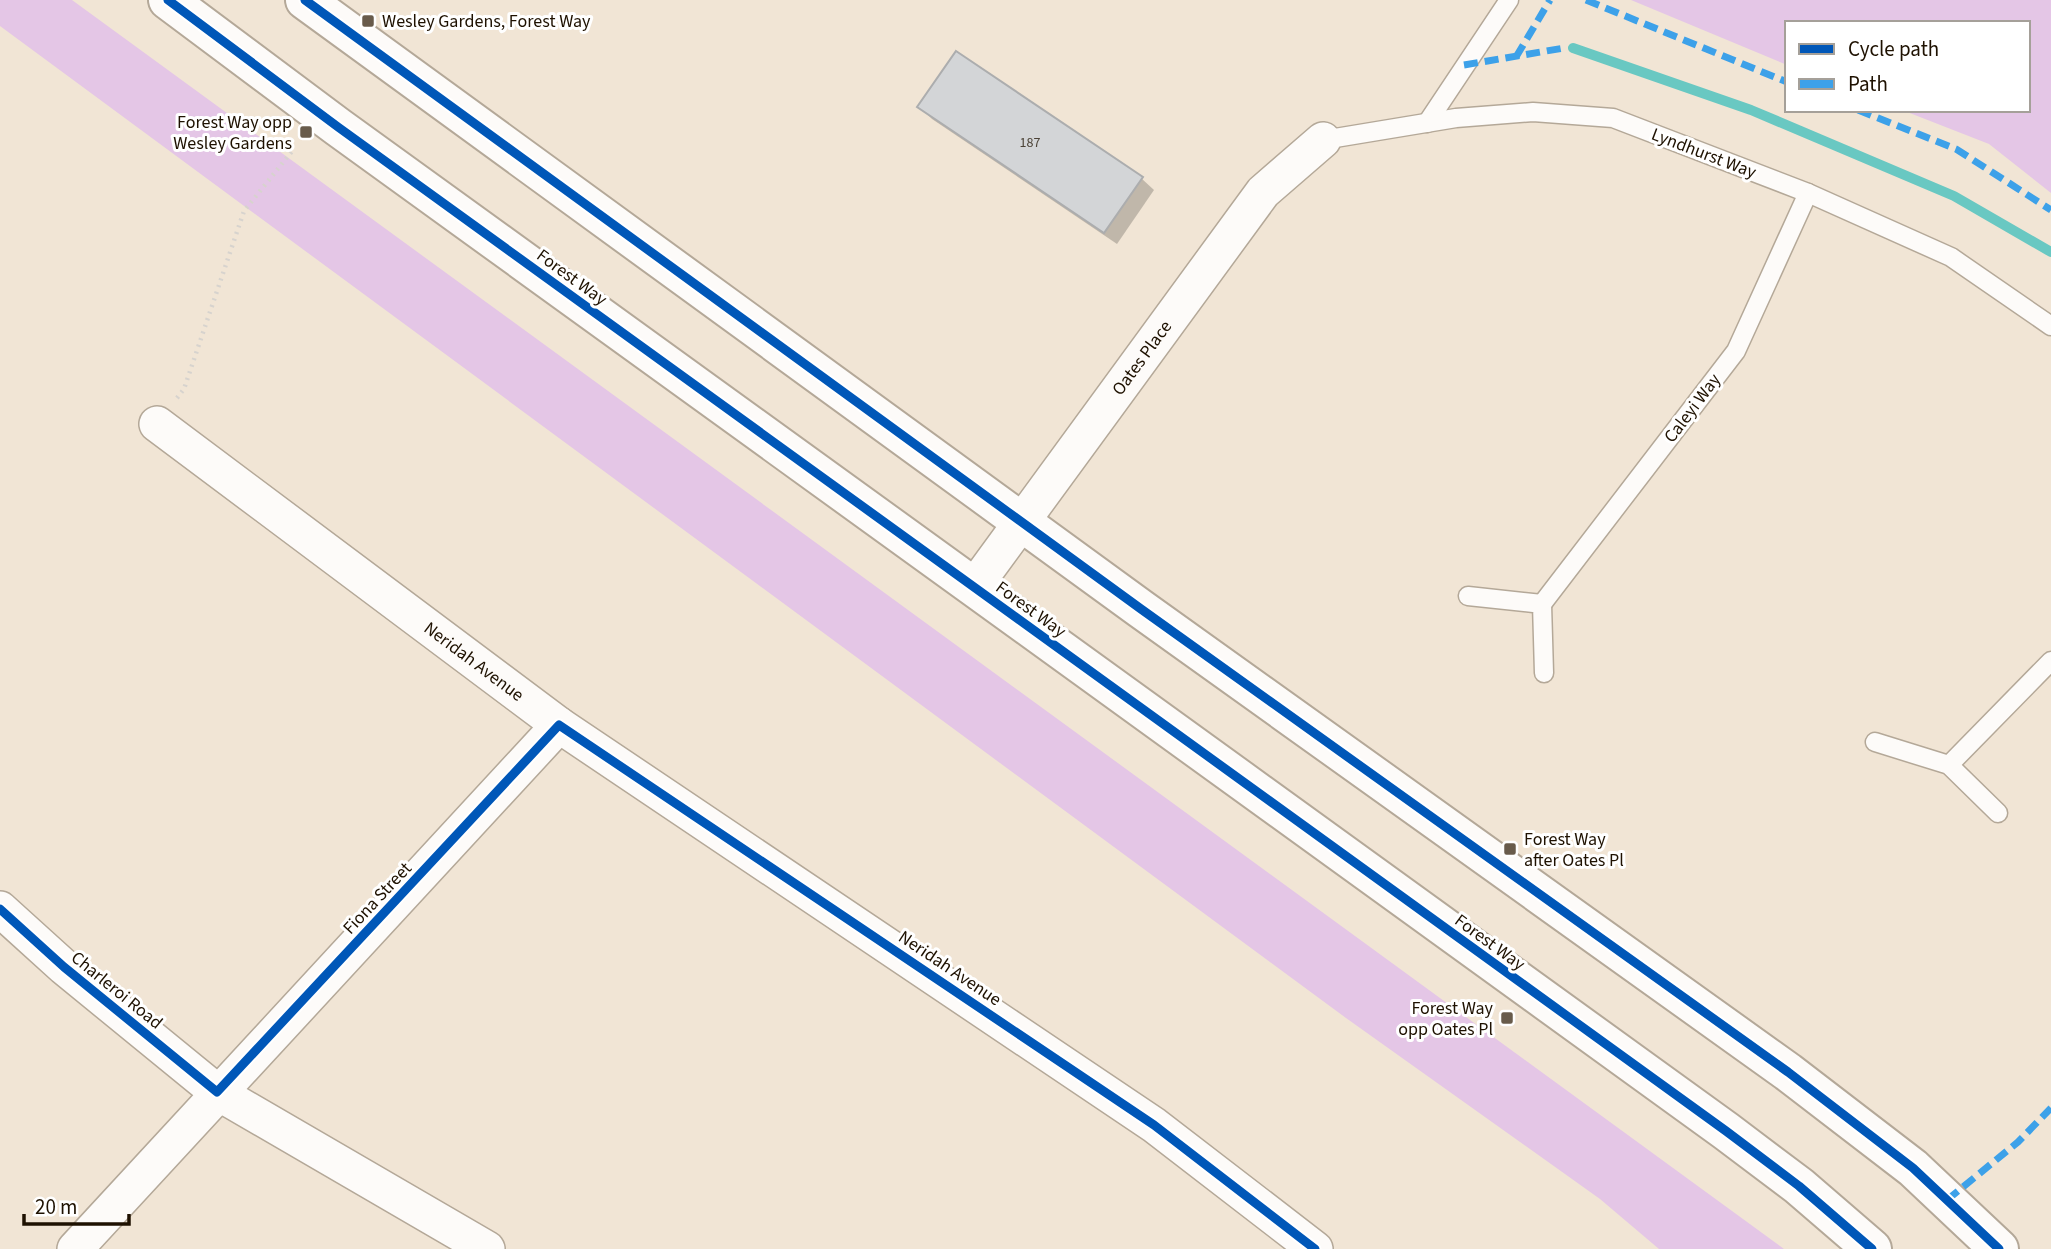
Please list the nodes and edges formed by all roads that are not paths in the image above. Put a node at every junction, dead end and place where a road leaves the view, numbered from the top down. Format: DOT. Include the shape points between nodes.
graph roads {
  1 [pos="167,0"];
  2 [pos="305,0"];
  3 [pos="1509,0"];
  4 [pos="1427,123"];
  5 [pos="1323,140"];
  6 [pos="1808,193"];
  7 [pos="2051,326"];
  8 [pos="157,424"];
  9 [pos="1023,523"];
  10 [pos="974,587"];
  11 [pos="1468,596"];
  12 [pos="1542,604"];
  13 [pos="2051,661"];
  14 [pos="1544,673"];
  15 [pos="559,725"];
  16 [pos="1875,742"];
  17 [pos="1949,765"];
  18 [pos="1998,813"];
  19 [pos="0,909"];
  20 [pos="217,1092"];
  21 [pos="75,1249"];
  22 [pos="487,1249"];
  23 [pos="1315,1249"];
  24 [pos="1872,1249"];
  25 [pos="1999,1249"];
  1 -- 10 [label="main road, Forest Way"];
  2 -- 9 [label="main road"];
  3 -- 4 [label="lane"];
  4 -- 5 [label="lane, Lyndhurst Way"];
  4 -- 6 [label="lane, Lyndhurst Way" via="1533,112 1613,118"];
  5 -- 9 [label="street, Oates Place" via="1263,192"];
  6 -- 7 [label="lane, Lyndhurst Way" via="1951,257"];
  6 -- 12 [label="lane, Caleyi Way" via="1736,351"];
  8 -- 15 [label="street, Neridah Avenue"];
  9 -- 10 [label="street, Oates Place"];
  9 -- 25 [label="main road" via="1788,1072 1913,1168"];
  10 -- 24 [label="main road, Forest Way" via="1726,1131"];
  11 -- 12 [label="lane"];
  12 -- 14 [label="lane"];
  13 -- 17 [label="lane"];
  15 -- 20 [label="street, Fiona Street"];
  15 -- 23 [label="street, Neridah Avenue" via="1143,1118"];
  16 -- 17 [label="lane"];
  17 -- 18 [label="lane"];
  19 -- 20 [label="street, Charleroi Road"];
  20 -- 21 [label="street, Fiona Street"];
  20 -- 22 [label="street, Charleroi Road"];
}
